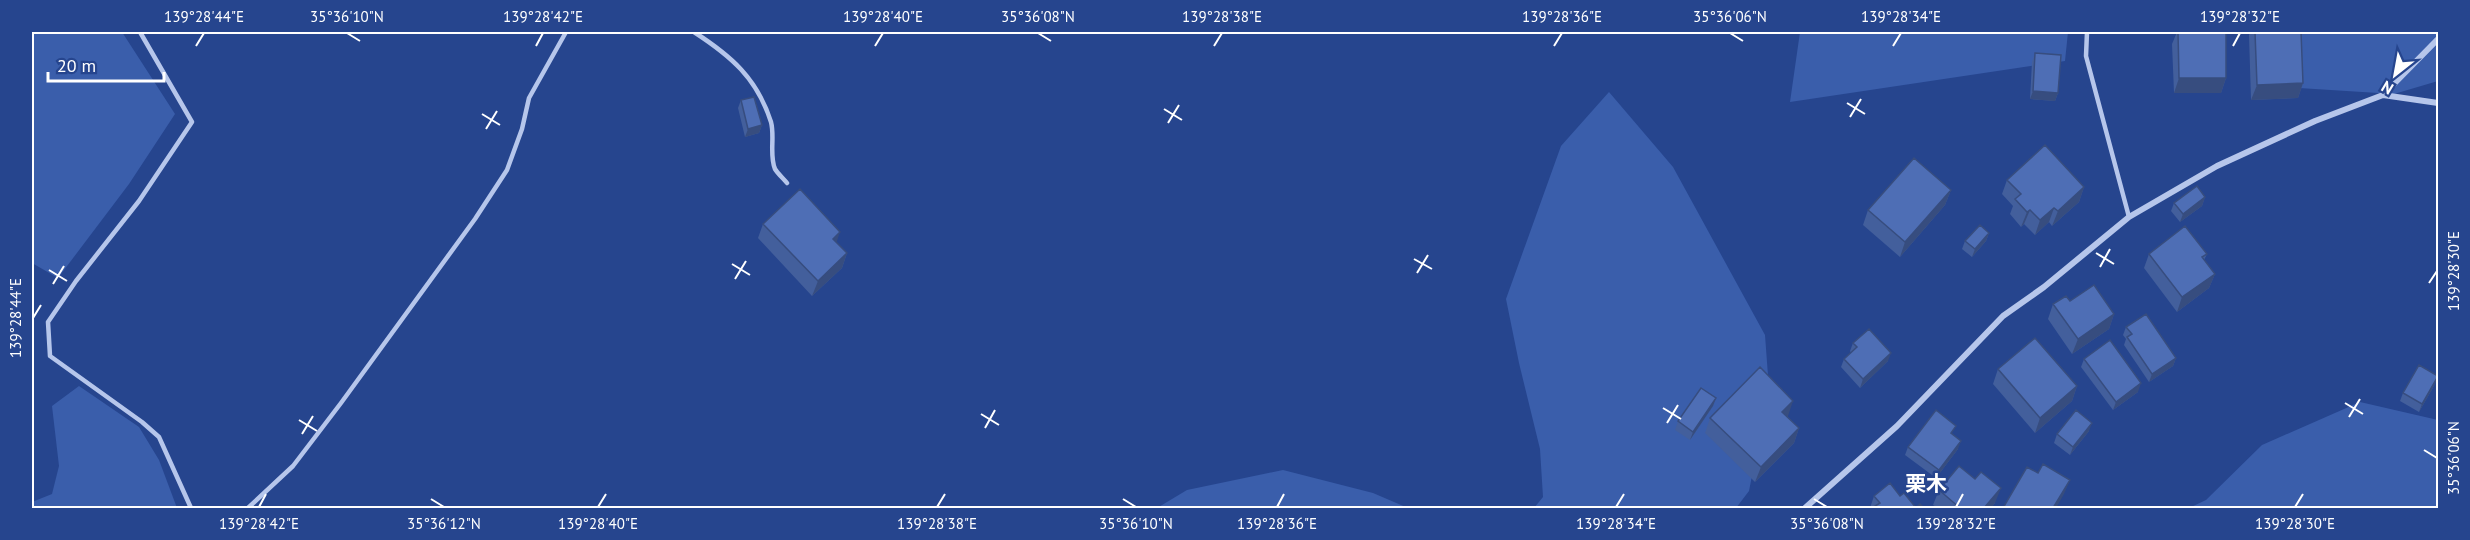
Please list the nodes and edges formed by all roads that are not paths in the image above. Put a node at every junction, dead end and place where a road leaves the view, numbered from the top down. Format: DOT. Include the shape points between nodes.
graph roads {
  1 [pos="140,32"];
  2 [pos="566,32"];
  3 [pos="694,32"];
  4 [pos="2088,32"];
  5 [pos="2439,39"];
  6 [pos="2383,95"];
  7 [pos="2439,103"];
  8 [pos="787,183"];
  9 [pos="2129,217"];
  10 [pos="191,508"];
  11 [pos="248,508"];
  12 [pos="1805,508"];
  1 -- 10 [label="lane" via="192,122 139,201 48,322 50,356 159,438"];
  2 -- 11 [label="lane" via="529,98 507,170 475,219 293,466"];
  3 -- 8 [label="lane" via="725,52 750,77 772,124 775,169"];
  4 -- 9 [label="lane" via="2086,56"];
  5 -- 6 [label="street"];
  6 -- 7 [label="street"];
  6 -- 9 [label="street" via="2217,166"];
  9 -- 12 [label="street" via="2003,316 1897,426"];
}
